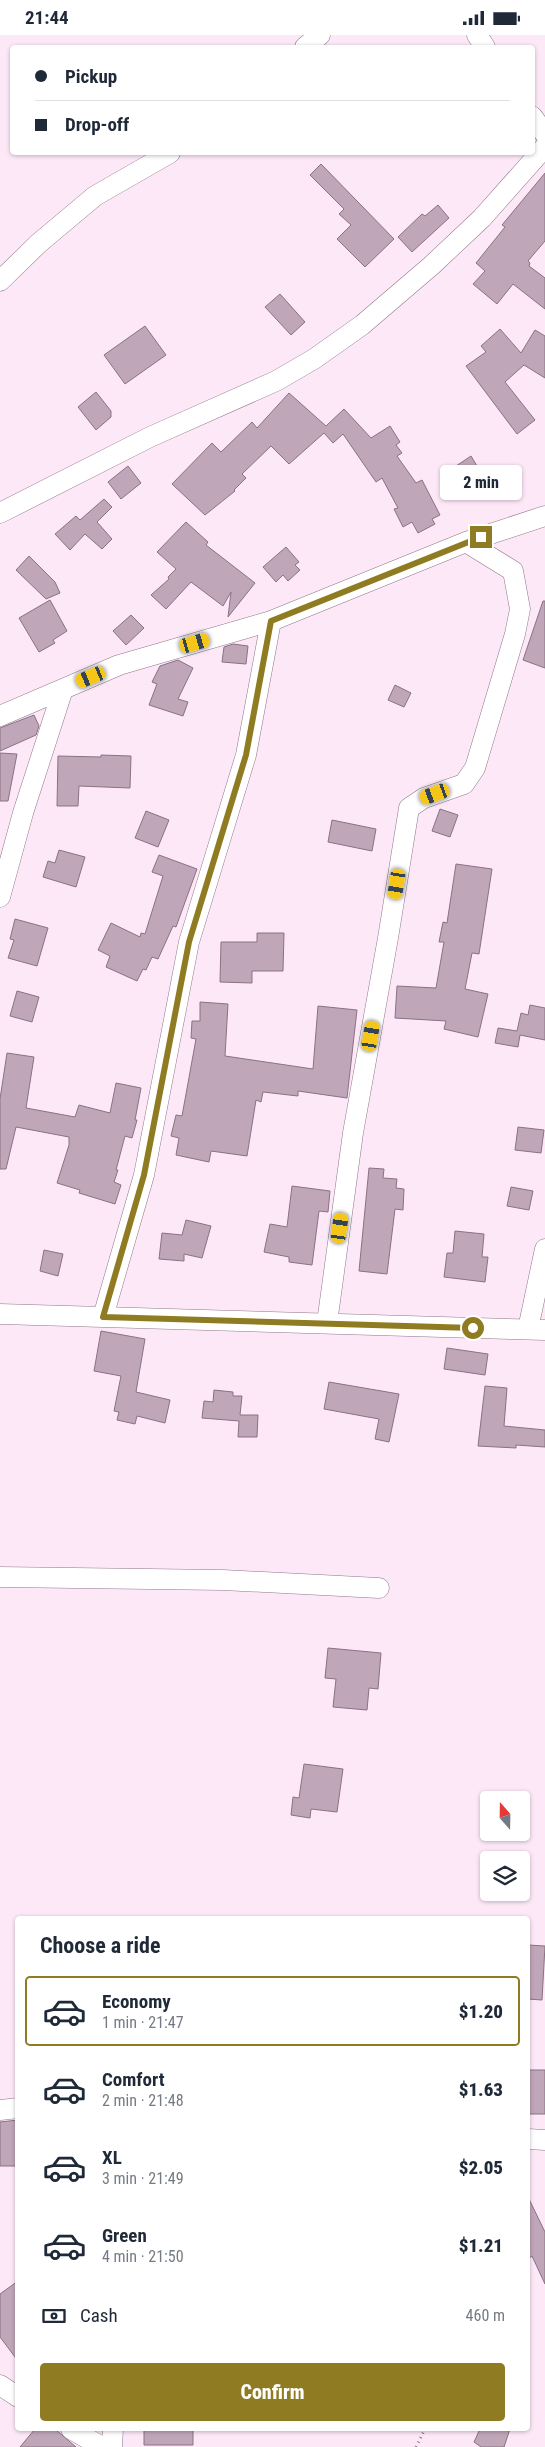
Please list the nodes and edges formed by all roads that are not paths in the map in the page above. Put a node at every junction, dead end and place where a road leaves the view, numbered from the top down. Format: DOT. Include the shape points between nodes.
graph roads {
  1 [pos="320,35"];
  2 [pos="308,45"];
  3 [pos="535,120"];
  4 [pos="545,134"];
  5 [pos="545,147"];
  6 [pos="167,155"];
  7 [pos="0,281"];
  8 [pos="0,513"];
  9 [pos="545,516"];
  10 [pos="466,542"];
  11 [pos="271,621"];
  12 [pos="63,689"];
  13 [pos="0,716"];
  14 [pos="0,897"];
  15 [pos="545,1249"];
  16 [pos="0,1314"];
  17 [pos="103,1317"];
  18 [pos="327,1323"];
  19 [pos="537,1330"];
  20 [pos="0,1577"];
  21 [pos="379,1588"];
  22 [pos="15,2108"];
  23 [pos="0,2111"];
  24 [pos="530,2139"];
  25 [pos="545,2140"];
  26 [pos="0,2385"];
  27 [pos="15,2395"];
  28 [pos="74,2431"];
  29 [pos="113,2431"];
  30 [pos="102,2447"];
  31 [pos="112,2447"];
  1 -- 2 [label="street"];
  3 -- 4 [label="street"];
  5 -- 8 [label="street" via="482,218 431,266 362,325 314,359 276,381 150,437"];
  6 -- 7 [label="street" via="95,196"];
  9 -- 10 [label="street"];
  10 -- 11 [label="street"];
  10 -- 18 [label="street" via="513,571 520,609 475,768 464,784 424,798 409,808 354,1133"];
  11 -- 12 [label="street" via="119,665"];
  11 -- 17 [label="street" via="246,755 189,942 144,1175"];
  12 -- 13 [label="street"];
  12 -- 14 [label="street"];
  15 -- 19 [label="street"];
  16 -- 17 [label="street"];
  17 -- 18 [label="street"];
  18 -- 19 [label="street"];
  20 -- 21 [label="street" via="223,1580"];
  22 -- 23 [label="street"];
  24 -- 25 [label="street"];
  26 -- 27 [label="street"];
  28 -- 30 [label="street"];
  29 -- 31 [label="street"];
}
